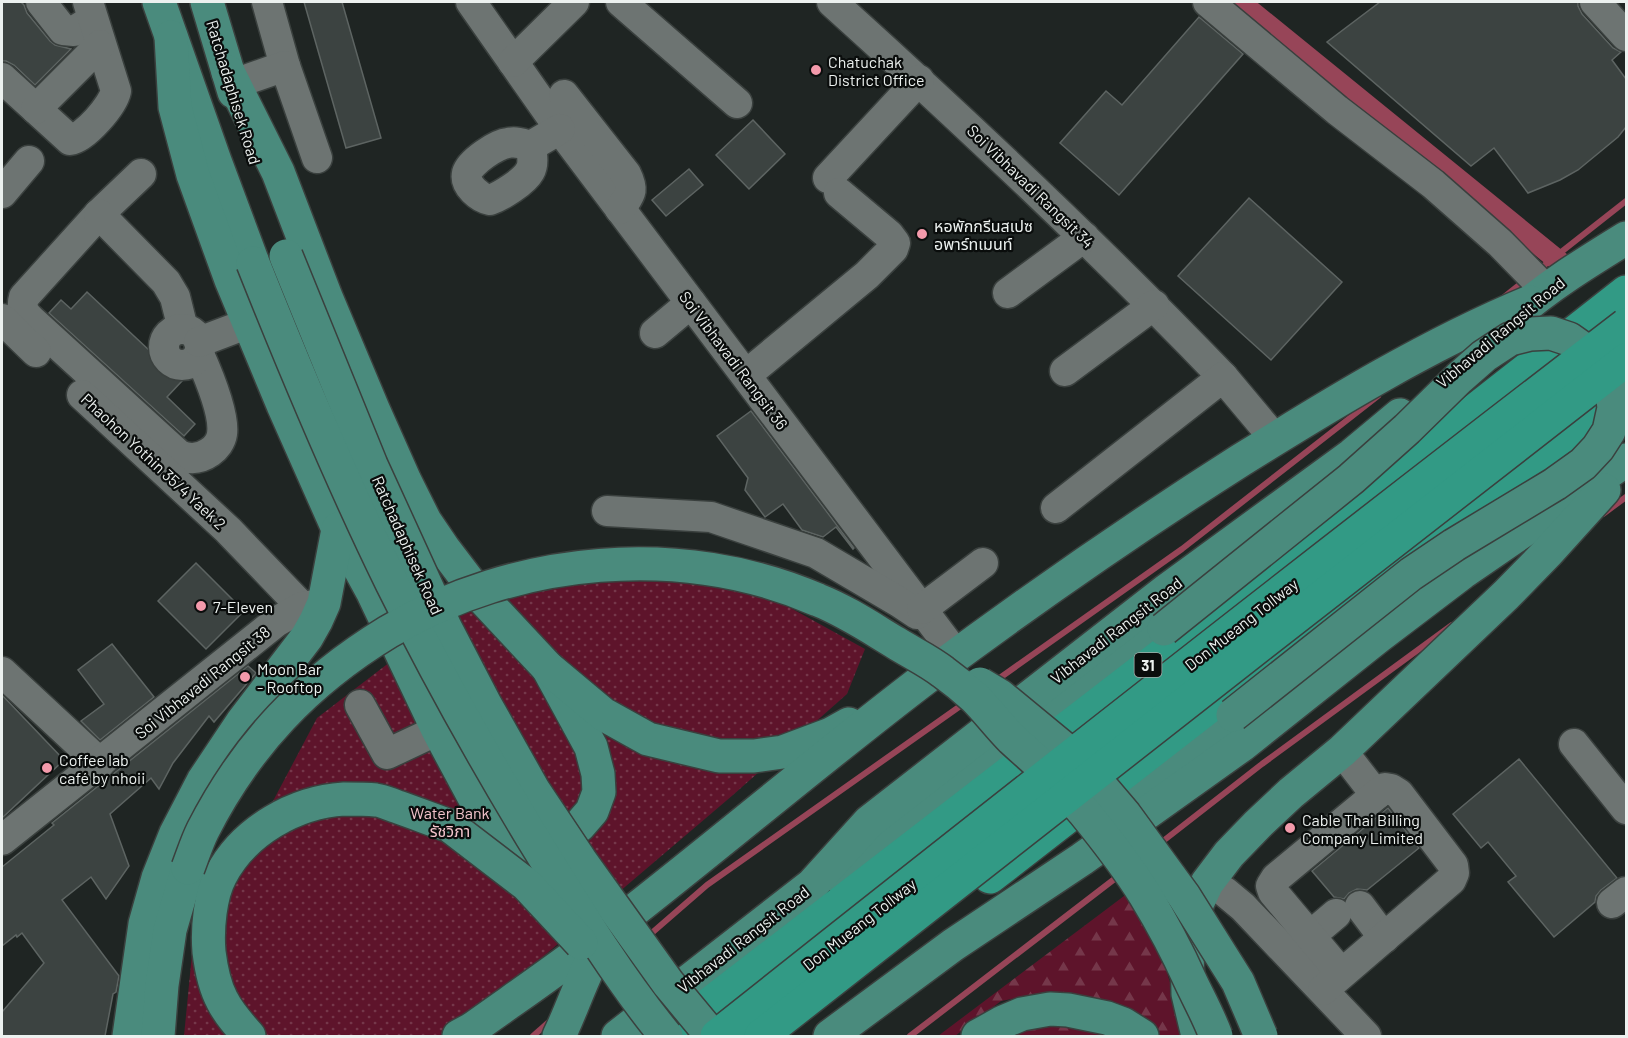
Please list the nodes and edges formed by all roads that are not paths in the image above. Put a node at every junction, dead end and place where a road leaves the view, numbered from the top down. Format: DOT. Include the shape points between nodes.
graph roads {
  1 [pos="41,2"];
  2 [pos="159,2"];
  3 [pos="207,2"];
  4 [pos="267,2"];
  5 [pos="471,2"];
  6 [pos="574,2"];
  7 [pos="621,2"];
  8 [pos="832,2"];
  9 [pos="1208,2"];
  10 [pos="1595,2"];
  11 [pos="93,22"];
  12 [pos="1626,36"];
  13 [pos="171,37"];
  14 [pos="513,62"];
  15 [pos="285,66"];
  16 [pos="2,78"];
  17 [pos="231,78"];
  18 [pos="919,80"];
  19 [pos="564,94"];
  20 [pos="737,103"];
  21 [pos="36,109"];
  22 [pos="560,129"];
  23 [pos="531,146"];
  24 [pos="317,159"];
  25 [pos="29,161"];
  26 [pos="141,174"];
  27 [pos="2,193"];
  28 [pos="620,209"];
  29 [pos="99,214"];
  30 [pos="1084,237"];
  31 [pos="1626,238"];
  32 [pos="1626,292"];
  33 [pos="1008,293"];
  34 [pos="1538,296"];
  35 [pos="691,303"];
  36 [pos="1154,305"];
  37 [pos="2,319"];
  38 [pos="249,323"];
  39 [pos="1626,325"];
  40 [pos="655,333"];
  41 [pos="194,342"];
  42 [pos="1626,360"];
  43 [pos="1065,371"];
  44 [pos="746,375"];
  45 [pos="1223,377"];
  46 [pos="1626,388"];
  47 [pos="1275,439"];
  48 [pos="1626,462"];
  49 [pos="1056,508"];
  50 [pos="607,511"];
  51 [pos="338,529"];
  52 [pos="983,563"];
  53 [pos="313,605"];
  54 [pos="928,618"];
  55 [pos="395,640"];
  56 [pos="941,667"];
  57 [pos="548,668"];
  58 [pos="2,672"];
  59 [pos="360,705"];
  60 [pos="438,730"];
  61 [pos="1574,744"];
  62 [pos="1342,751"];
  63 [pos="100,763"];
  64 [pos="1376,795"];
  65 [pos="1626,809"];
  66 [pos="1258,824"];
  67 [pos="2,840"];
  68 [pos="812,885"];
  69 [pos="1225,892"];
  70 [pos="615,925"];
  71 [pos="1310,936"];
  72 [pos="1384,938"];
  73 [pos="953,945"];
  74 [pos="1332,981"];
  75 [pos="640,1005"];
  76 [pos="565,1025"];
  77 [pos="1132,1030"];
  78 [pos="129,1036"];
  79 [pos="158,1036"];
  80 [pos="249,1036"];
  81 [pos="459,1036"];
  82 [pos="618,1036"];
  83 [pos="667,1036"];
  84 [pos="712,1036"];
  85 [pos="717,1036"];
  86 [pos="761,1036"];
  87 [pos="785,1036"];
  88 [pos="830,1036"];
  89 [pos="978,1036"];
  90 [pos="1198,1036"];
  91 [pos="1216,1036"];
  92 [pos="1246,1036"];
  93 [pos="1261,1036"];
  94 [pos="1366,1036"];
  1 -- 11 [label="street" via="63,30 74,31"];
  2 -- 13 [label="main road, Ratchadaphisek Road"];
  3 -- 17 [label="main road, Ratchadaphisek Road"];
  4 -- 15 [label="street"];
  5 -- 14 [label="street, Soi Vibhavadi Rangsit 36"];
  6 -- 14 [label="street"];
  7 -- 20 [label="street"];
  8 -- 18 [label="street, Soi Vibhavadi Rangsit 34"];
  9 -- 34 [label="street" via="1500,243"];
  10 -- 12 [label="street"];
  11 -- 21 [label="street"];
  11 -- 21 [label="street" via="115,96 90,127 70,140"];
  13 -- 38 [label="main road" via="176,107 193,176"];
  13 -- 75 [label="main road, Ratchadaphisek Road, bridge" via="253,263 315,415 391,581 517,811"];
  14 -- 22 [label="street, Soi Vibhavadi Rangsit 36"];
  15 -- 17 [label="street"];
  15 -- 24 [label="street"];
  16 -- 21 [label="street"];
  17 -- 57 [label="main road" via="278,172 373,409 425,521 476,591"];
  17 -- 84 [label="main road, Ratchadaphisek Road, bridge" via="286,256 371,465 445,627 534,790 668,983"];
  18 -- 30 [label="street, Soi Vibhavadi Rangsit 34"];
  18 -- 44 [label="street" via="833,186 889,235 895,243 893,249"];
  19 -- 28 [label="street" via="631,184"];
  22 -- 23 [label="street"];
  22 -- 28 [label="street, Soi Vibhavadi Rangsit 36"];
  25 -- 27 [label="street"];
  26 -- 29 [label="street"];
  28 -- 35 [label="street, Soi Vibhavadi Rangsit 36"];
  29 -- 41 [label="street" via="166,282"];
  29 -- 41 [label="street" via="24,297 24,313 179,455 191,459 215,448 223,430 218,404"];
  30 -- 33 [label="street"];
  30 -- 36 [label="street, Soi Vibhavadi Rangsit 34"];
  31 -- 34 [label="main road, Vibhavadi Rangsit Road"];
  32 -- 83 [label="highway, Vibhavadi Rangsit Road / 31"];
  34 -- 47 [label="main road" via="1456,336"];
  34 -- 68 [label="main road, Vibhavadi Rangsit Road" via="1352,455 1167,590 869,822"];
  35 -- 40 [label="street"];
  35 -- 44 [label="street, Soi Vibhavadi Rangsit 36"];
  36 -- 43 [label="street"];
  36 -- 45 [label="street, Soi Vibhavadi Rangsit 34"];
  37 -- 53 [label="street, Phaohon Yothin 35/4 Yaek 2"];
  38 -- 41 [label="street"];
  38 -- 51 [label="main road"];
  39 -- 85 [label="highway, Don Mueang Tollway / 31, bridge"];
  42 -- 86 [label="highway, Don Mueang Tollway, bridge"];
  44 -- 54 [label="street, Soi Vibhavadi Rangsit 36"];
  45 -- 47 [label="street, Soi Vibhavadi Rangsit 34"];
  45 -- 49 [label="street"];
  46 -- 87 [label="highway"];
  47 -- 56 [label="main road" via="1110,545"];
  48 -- 62 [label="main road" via="1592,505 1513,588"];
  48 -- 73 [label="main road" via="1462,573 1242,745"];
  50 -- 54 [label="street" via="711,517 816,553"];
  51 -- 53 [label="main road"];
  51 -- 55 [label="main road"];
  52 -- 54 [label="street"];
  53 -- 55 [label="main road" via="358,610 372,616"];
  53 -- 63 [label="street, Soi Vibhavadi Rangsit 38" via="276,622"];
  53 -- 78 [label="main road" via="308,637 203,781 176,833 145,924"];
  54 -- 56 [label="street, Soi Vibhavadi Rangsit 36"];
  55 -- 60 [label="main road"];
  56 -- 57 [label="main road" via="831,734 783,752 754,756 719,756 648,739 603,714"];
  56 -- 70 [label="main road"];
  56 -- 79 [label="main road, bridge" via="818,600 777,584 723,571 628,564 581,568 532,575 450,600 405,622 327,673 259,742 226,789 201,832 170,930"];
  56 -- 91 [label="main road, bridge" via="1059,783 1105,837 1170,938"];
  56 -- 93 [label="main road, bridge" via="1000,696 1080,762 1125,815 1184,896 1238,982"];
  57 -- 60 [label="main road" via="591,747 598,774 598,792 591,811 579,826 553,843 527,850 514,848 494,832"];
  58 -- 63 [label="street"];
  59 -- 60 [label="street" via="387,754"];
  61 -- 65 [label="street"];
  62 -- 64 [label="street"];
  62 -- 66 [label="main road"];
  63 -- 67 [label="street, Soi Vibhavadi Rangsit 38"];
  64 -- 71 [label="street" via="1271,886"];
  64 -- 72 [label="street" via="1385,789 1399,794 1454,864 1451,880"];
  66 -- 69 [label="main road"];
  66 -- 90 [label="main road" via="1207,883 1191,924 1188,994"];
  68 -- 73 [label="main road, bridge" via="865,859 978,776 1351,479 1484,356 1510,339 1551,333 1569,339 1596,358 1611,382 1614,408 1609,431 1583,464 1411,574 1046,860"];
  68 -- 82 [label="main road, Vibhavadi Rangsit Road"];
  69 -- 74 [label="street"];
  69 -- 92 [label="main road" via="1218,907 1217,948"];
  70 -- 76 [label="main road" via="582,982"];
  70 -- 81 [label="main road"];
  71 -- 72 [label="street" via="1348,910"];
  71 -- 74 [label="street"];
  72 -- 74 [label="street"];
  73 -- 88 [label="main road"];
  74 -- 94 [label="street"];
  75 -- 80 [label="main road, bridge" via="526,885 450,826 378,801 344,799 315,803 274,822 233,857 220,877 209,919 212,973 221,999"];
  75 -- 83 [label="main road, Ratchadaphisek Road, bridge"];
  77 -- 89 [label="main road" via="1107,1018 1050,1009 1022,1014"];
}
